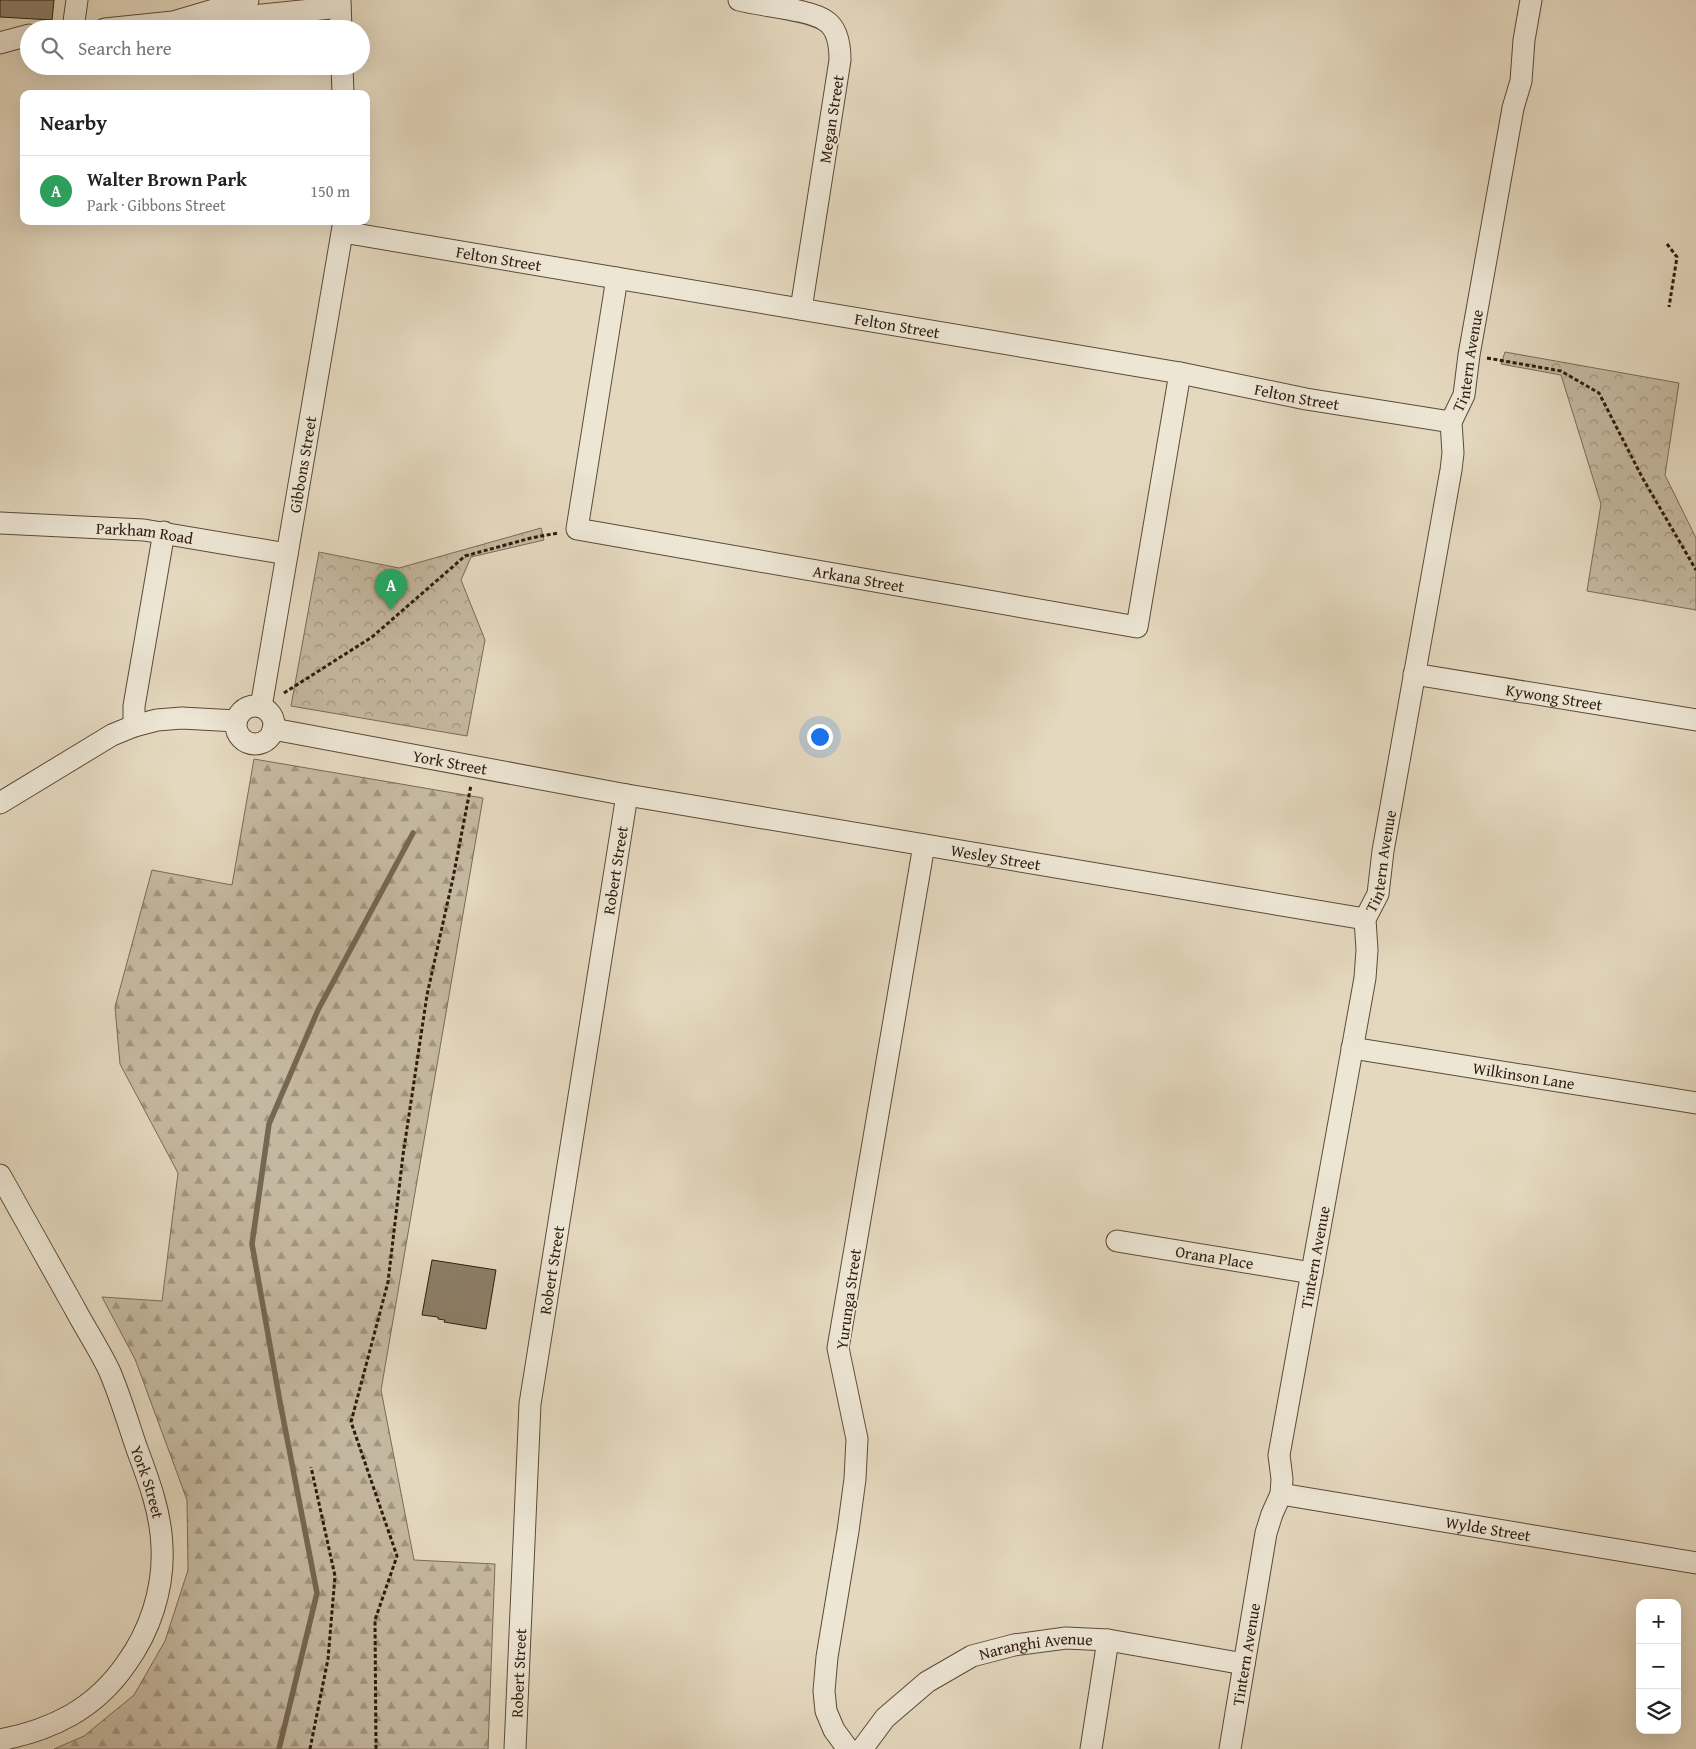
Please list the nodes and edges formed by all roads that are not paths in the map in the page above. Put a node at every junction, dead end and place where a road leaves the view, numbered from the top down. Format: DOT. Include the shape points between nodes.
graph roads {
  1 [pos="77,0"];
  2 [pos="248,0"];
  3 [pos="739,0"];
  4 [pos="1531,0"];
  5 [pos="340,3"];
  6 [pos="74,20"];
  7 [pos="180,20"];
  8 [pos="243,20"];
  9 [pos="341,20"];
  10 [pos="20,37"];
  11 [pos="0,43"];
  12 [pos="342,75"];
  13 [pos="343,90"];
  14 [pos="343,226"];
  15 [pos="617,278"];
  16 [pos="801,309"];
  17 [pos="1180,374"];
  18 [pos="1451,422"];
  19 [pos="0,523"];
  20 [pos="164,532"];
  21 [pos="287,554"];
  22 [pos="1414,674"];
  23 [pos="262,699"];
  24 [pos="1696,720"];
  25 [pos="236,721"];
  26 [pos="134,726"];
  27 [pos="273,730"];
  28 [pos="627,795"];
  29 [pos="0,803"];
  30 [pos="924,845"];
  31 [pos="1365,919"];
  32 [pos="1352,1048"];
  33 [pos="1696,1102"];
  34 [pos="0,1175"];
  35 [pos="1117,1240"];
  36 [pos="1312,1273"];
  37 [pos="1281,1494"];
  38 [pos="1696,1563"];
  39 [pos="1108,1640"];
  40 [pos="1244,1664"];
  41 [pos="0,1740"];
  42 [pos="515,1749"];
  43 [pos="848,1749"];
  44 [pos="862,1749"];
  45 [pos="1091,1749"];
  46 [pos="1230,1749"];
  1 -- 6 [label="street"];
  2 -- 7 [label="street"];
  3 -- 16 [label="street, Megan Street" via="812,14 827,21 840,45"];
  4 -- 18 [label="street, Tintern Avenue" via="1521,81 1513,108 1464,395"];
  5 -- 8 [label="street"];
  5 -- 9 [label="street"];
  10 -- 11 [label="street"];
  12 -- 13 [label="street"];
  14 -- 15 [label="street, Felton Street"];
  14 -- 21 [label="street, Gibbons Street"];
  15 -- 16 [label="street, Felton Street"];
  15 -- 17 [label="street, Arkana Street" via="577,529 1137,627"];
  16 -- 17 [label="street, Felton Street"];
  17 -- 18 [label="street, Felton Street" via="1306,399"];
  18 -- 22 [label="street, Tintern Avenue" via="1451,470"];
  19 -- 20 [label="street, Parkham Road"];
  20 -- 21 [label="street, Parkham Road"];
  20 -- 26 [label="street" via="134,706"];
  21 -- 23 [label="street, Gibbons Street"];
  22 -- 24 [label="street, Kywong Street"];
  22 -- 31 [label="street, Tintern Avenue" via="1378,894"];
  23 -- 25 [label="street" via="248,707"];
  23 -- 27 [label="street" via="271,716"];
  25 -- 26 [label="street" via="182,718"];
  25 -- 27 [label="street" via="240,738 250,744 262,743"];
  26 -- 29 [label="street" via="112,735"];
  27 -- 28 [label="street, York Street"];
  28 -- 30 [label="street, Wesley Street"];
  28 -- 42 [label="street, Robert Street" via="530,1404"];
  30 -- 31 [label="street, Wesley Street"];
  30 -- 43 [label="street, Yurunga Street" via="838,1348 857,1439 855,1479 824,1691 826,1711 834,1730"];
  31 -- 32 [label="street, Tintern Avenue" via="1367,962"];
  32 -- 33 [label="street, Wilkinson Lane"];
  32 -- 36 [label="street, Tintern Avenue"];
  34 -- 41 [label="street, York Street" via="109,1370 153,1492 163,1548 155,1606 146,1631 118,1675 78,1712 51,1726"];
  35 -- 36 [label="street, Orana Place"];
  36 -- 37 [label="street, Tintern Avenue" via="1279,1455"];
  37 -- 38 [label="street, Wylde Street"];
  37 -- 40 [label="street, Tintern Avenue" via="1266,1533"];
  39 -- 40 [label="street, Naranghi Avenue"];
  39 -- 44 [label="street, Naranghi Avenue" via="1066,1638 1014,1645 972,1656 927,1682 885,1718"];
  39 -- 45 [label="street"];
  40 -- 46 [label="street, Tintern Avenue"];
}
